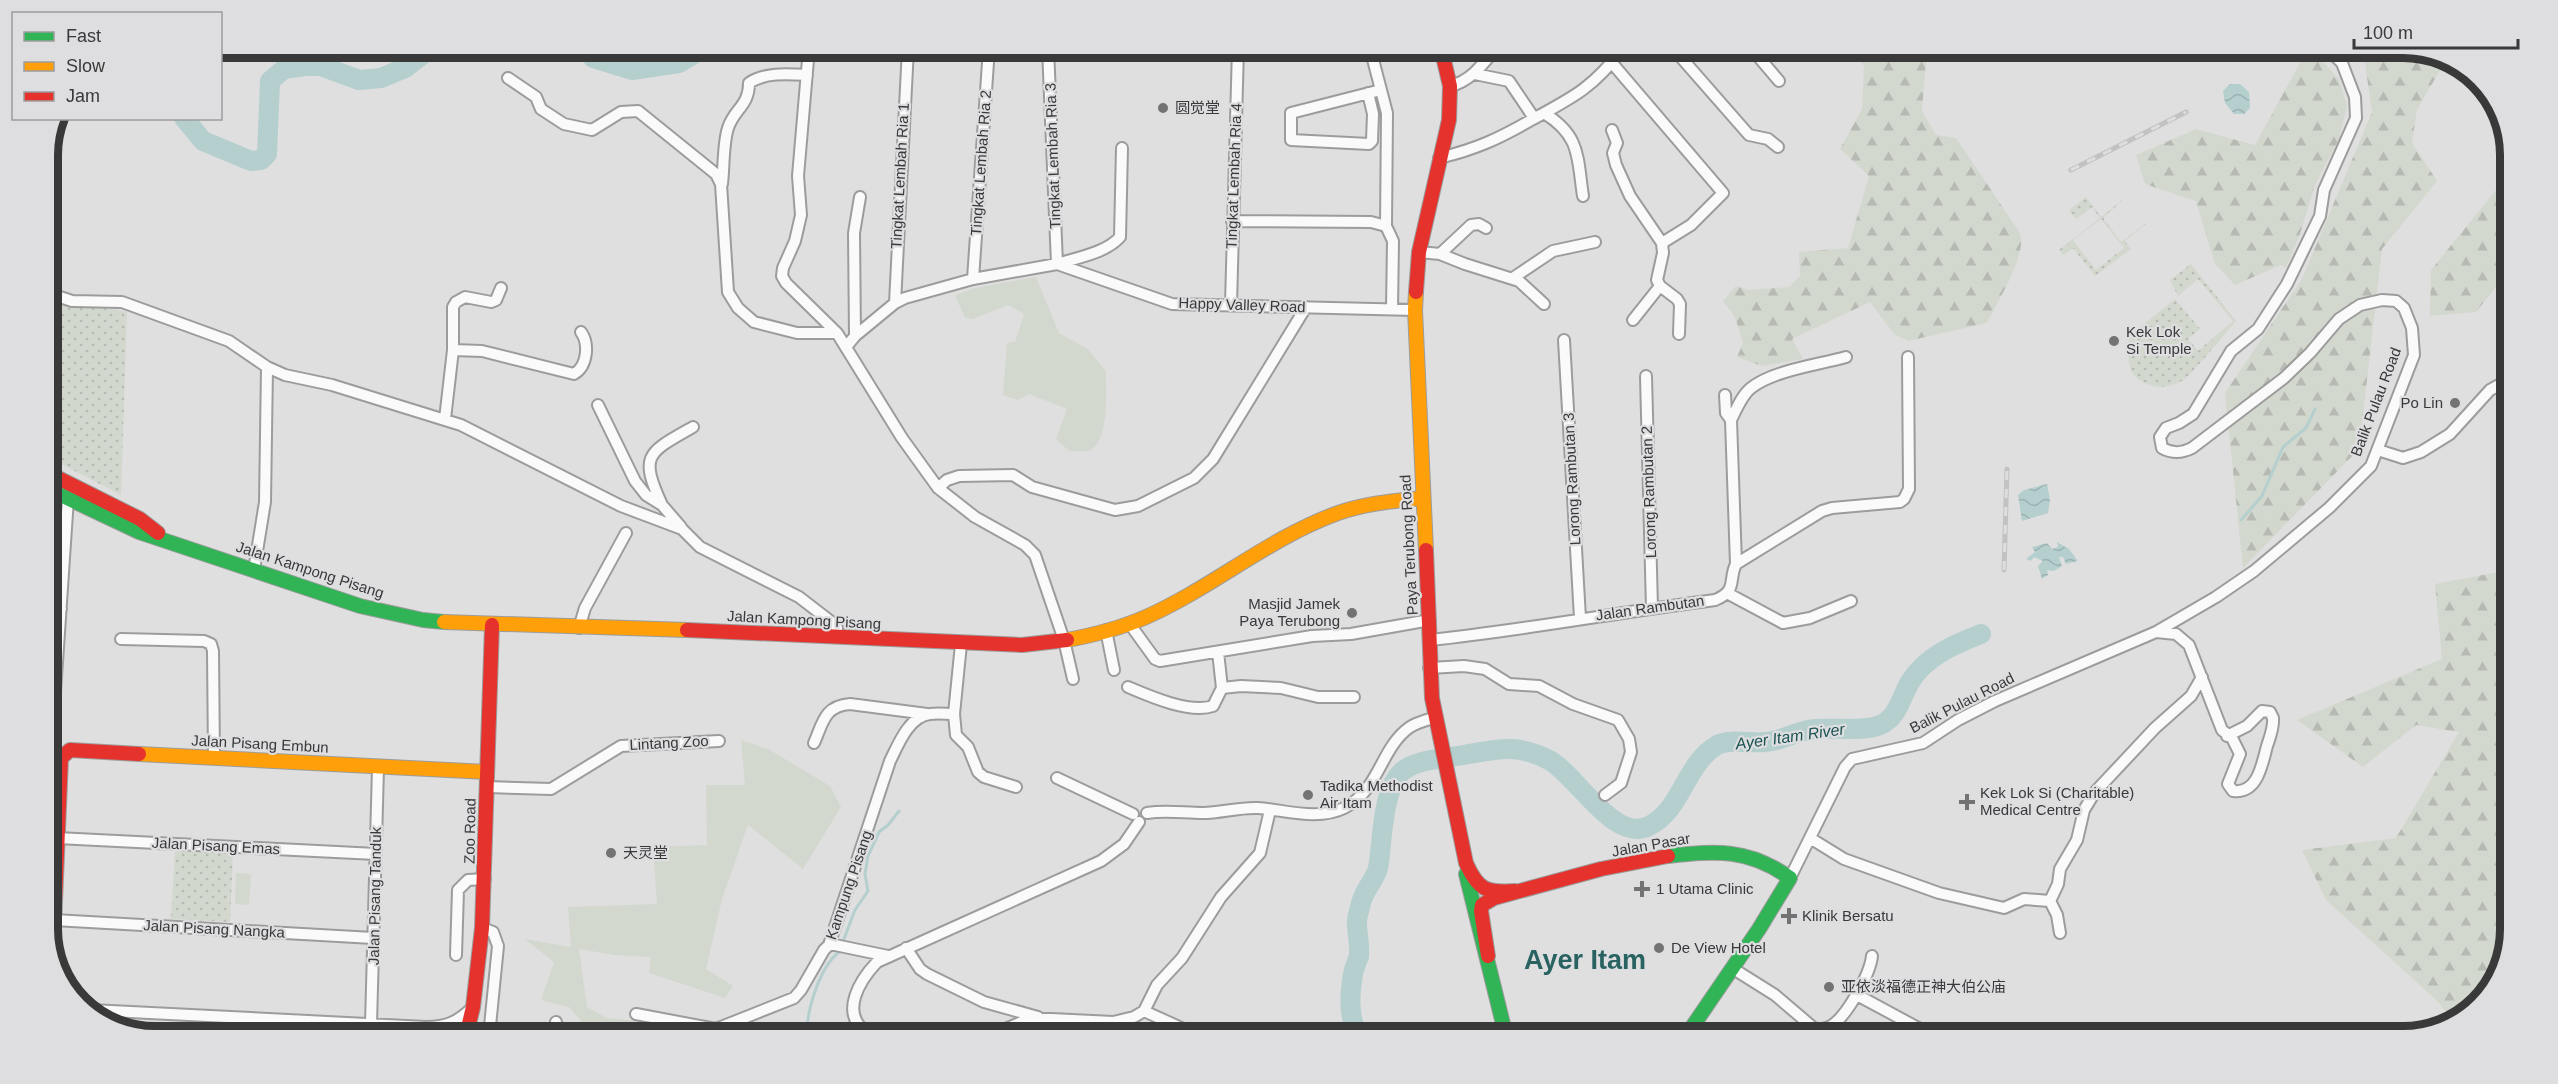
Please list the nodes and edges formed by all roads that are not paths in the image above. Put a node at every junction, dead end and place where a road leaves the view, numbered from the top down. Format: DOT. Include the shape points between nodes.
graph roads {
  1 [pos="808,58"];
  2 [pos="907,58"];
  3 [pos="988,58"];
  4 [pos="1048,58"];
  5 [pos="1238,58"];
  6 [pos="1373,58"];
  7 [pos="1443,58"];
  8 [pos="1488,58"];
  9 [pos="1616,58"];
  10 [pos="1682,58"];
  11 [pos="1759,58"];
  12 [pos="2337,58"];
  13 [pos="1612,63"];
  14 [pos="1475,74"];
  15 [pos="807,75"];
  16 [pos="508,78"];
  17 [pos="1779,81"];
  18 [pos="1450,86"];
  19 [pos="1381,90"];
  20 [pos="1368,93"];
  21 [pos="1539,116"];
  22 [pos="1612,130"];
  23 [pos="1778,147"];
  24 [pos="1122,148"];
  25 [pos="1439,158"];
  26 [pos="722,184"];
  27 [pos="1583,196"];
  28 [pos="860,197"];
  29 [pos="1233,221"];
  30 [pos="1386,226"];
  31 [pos="1486,228"];
  32 [pos="1595,242"];
  33 [pos="1662,243"];
  34 [pos="1419,252"];
  35 [pos="1440,254"];
  36 [pos="1057,264"];
  37 [pos="1513,278"];
  38 [pos="973,279"];
  39 [pos="1660,286"];
  40 [pos="501,288"];
  41 [pos="59,297"];
  42 [pos="895,303"];
  43 [pos="1231,304"];
  44 [pos="1544,304"];
  45 [pos="1306,307"];
  46 [pos="1392,309"];
  47 [pos="1415,310"];
  48 [pos="1633,320"];
  49 [pos="581,332"];
  50 [pos="837,333"];
  51 [pos="1679,334"];
  52 [pos="855,336"];
  53 [pos="1564,340"];
  54 [pos="846,347"];
  55 [pos="453,350"];
  56 [pos="1846,357"];
  57 [pos="1908,357"];
  58 [pos="267,367"];
  59 [pos="1646,376"];
  60 [pos="2499,385"];
  61 [pos="1725,395"];
  62 [pos="598,405"];
  63 [pos="445,419"];
  64 [pos="1731,420"];
  65 [pos="693,427"];
  66 [pos="2378,450"];
  67 [pos="59,478"];
  68 [pos="938,488"];
  69 [pos="59,494"];
  70 [pos="68,498"];
  71 [pos="1423,498"];
  72 [pos="662,505"];
  73 [pos="682,529"];
  74 [pos="626,533"];
  75 [pos="165,539"];
  76 [pos="1736,564"];
  77 [pos="254,570"];
  78 [pos="1727,593"];
  79 [pos="1851,601"];
  80 [pos="1652,608"];
  81 [pos="61,609"];
  82 [pos="1580,618"];
  83 [pos="1430,620"];
  84 [pos="446,622"];
  85 [pos="1130,623"];
  86 [pos="492,625"];
  87 [pos="544,627"];
  88 [pos="579,628"];
  89 [pos="1107,630"];
  90 [pos="2156,632"];
  91 [pos="59,633"];
  92 [pos="837,638"];
  93 [pos="121,639"];
  94 [pos="1064,640"];
  95 [pos="1430,640"];
  96 [pos="961,644"];
  97 [pos="1218,652"];
  98 [pos="1430,668"];
  99 [pos="1114,670"];
  100 [pos="2202,677"];
  101 [pos="1073,679"];
  102 [pos="1128,687"];
  103 [pos="1222,688"];
  104 [pos="1354,697"];
  105 [pos="927,714"];
  106 [pos="954,714"];
  107 [pos="1436,717"];
  108 [pos="2227,736"];
  109 [pos="719,741"];
  110 [pos="814,744"];
  111 [pos="214,758"];
  112 [pos="59,766"];
  113 [pos="378,768"];
  114 [pos="487,772"];
  115 [pos="1057,778"];
  116 [pos="487,787"];
  117 [pos="1016,787"];
  118 [pos="1605,795"];
  119 [pos="1270,810"];
  120 [pos="1136,818"];
  121 [pos="59,838"];
  122 [pos="1810,838"];
  123 [pos="376,854"];
  124 [pos="1466,863"];
  125 [pos="1790,878"];
  126 [pos="485,879"];
  127 [pos="1515,891"];
  128 [pos="2050,901"];
  129 [pos="59,920"];
  130 [pos="483,928"];
  131 [pos="2061,933"];
  132 [pos="374,938"];
  133 [pos="838,946"];
  134 [pos="906,948"];
  135 [pos="456,955"];
  136 [pos="888,956"];
  137 [pos="1488,956"];
  138 [pos="1872,956"];
  139 [pos="1732,968"];
  140 [pos="1857,995"];
  141 [pos="473,1007"];
  142 [pos="103,1011"];
  143 [pos="1144,1011"];
  144 [pos="636,1014"];
  145 [pos="1044,1018"];
  146 [pos="556,1022"];
  147 [pos="371,1024"];
  148 [pos="408,1026"];
  149 [pos="446,1026"];
  150 [pos="468,1026"];
  151 [pos="490,1026"];
  152 [pos="557,1026"];
  153 [pos="694,1026"];
  154 [pos="735,1026"];
  155 [pos="862,1026"];
  156 [pos="1012,1026"];
  157 [pos="1177,1026"];
  158 [pos="1504,1026"];
  159 [pos="1693,1026"];
  160 [pos="1808,1026"];
  161 [pos="1832,1026"];
  162 [pos="1914,1026"];
  1 -- 15 [label="street"];
  2 -- 42 [label="street, Tingkat Lembah Ria 1"];
  3 -- 38 [label="street, Tingkat Lembah Ria 2"];
  4 -- 36 [label="street, Tingkat Lembah Ria 3"];
  5 -- 29 [label="street, Tingkat Lembah Ria 4"];
  6 -- 19 [label="street"];
  7 -- 18 [label="main road, Paya Terubong Road"];
  8 -- 14 [label="street"];
  9 -- 13 [label="street"];
  10 -- 23 [label="street" via="1749,135 1768,139"];
  11 -- 17 [label="street"];
  12 -- 66 [label="street, Balik Pulau Road" via="2355,97 2356,118 2324,190 2320,216 2287,284 2258,329 2231,351 2193,414 2166,428 2160,437 2162,448 2168,451 2192,448 2284,378 2339,319 2360,305 2396,301 2404,308 2412,328 2415,355"];
  13 -- 21 [label="street" via="1585,90"];
  13 -- 33 [label="street" via="1723,193 1691,225"];
  14 -- 18 [label="street"];
  14 -- 21 [label="street" via="1509,81"];
  15 -- 26 [label="street" via="767,76 749,83 749,94 726,131"];
  15 -- 50 [label="street" via="798,176 801,215 782,276"];
  16 -- 26 [label="street" via="536,97 541,109 564,124 592,130 621,112 638,111 716,174"];
  18 -- 25 [label="main road, Paya Terubong Road" via="1449,120"];
  19 -- 20 [label="street"];
  19 -- 30 [label="street" via="1386,113"];
  20 -- 20 [label="street" via="1373,114 1369,144 1291,140 1291,113"];
  21 -- 25 [label="street" via="1475,149"];
  21 -- 27 [label="street" via="1562,125 1576,149"];
  22 -- 33 [label="street" via="1617,142 1613,153 1616,165 1630,196"];
  24 -- 36 [label="street" via="1120,237 1104,248"];
  25 -- 34 [label="main road, Paya Terubong Road"];
  26 -- 50 [label="street" via="728,292 738,308 754,322 797,333"];
  28 -- 52 [label="street" via="854,234"];
  29 -- 30 [label="street" via="1371,222"];
  29 -- 43 [label="street, Tingkat Lembah Ria 4"];
  30 -- 46 [label="street" via="1393,241"];
  31 -- 35 [label="street" via="1471,225"];
  32 -- 37 [label="street" via="1553,251"];
  33 -- 39 [label="street" via="1657,274"];
  34 -- 35 [label="street"];
  34 -- 47 [label="main road, Paya Terubong Road"];
  35 -- 37 [label="street"];
  36 -- 38 [label="street, Happy Valley Road"];
  36 -- 43 [label="street, Happy Valley Road" via="1172,304"];
  37 -- 44 [label="street"];
  38 -- 42 [label="street, Happy Valley Road"];
  39 -- 48 [label="street"];
  39 -- 51 [label="street" via="1680,304"];
  40 -- 55 [label="street" via="491,302 465,297 456,303"];
  41 -- 58 [label="street" via="72,301 122,302 219,337"];
  42 -- 52 [label="street, Happy Valley Road"];
  43 -- 45 [label="street, Happy Valley Road"];
  45 -- 46 [label="street, Happy Valley Road"];
  45 -- 68 [label="street" via="1213,459 1194,478 1138,506 1115,510 1032,488 1013,475 959,476"];
  46 -- 47 [label="street, Happy Valley Road"];
  47 -- 71 [label="main road, Paya Terubong Road"];
  49 -- 55 [label="street" via="586,347 580,371 574,374 482,351"];
  50 -- 54 [label="street"];
  52 -- 54 [label="street, Happy Valley Road"];
  53 -- 82 [label="street, Lorong Rambutan 3"];
  54 -- 68 [label="street"];
  55 -- 63 [label="street"];
  56 -- 64 [label="street" via="1782,372 1750,388"];
  57 -- 76 [label="street" via="1909,489 1904,499 1894,504 1828,509"];
  58 -- 63 [label="street"];
  58 -- 77 [label="street" via="265,502"];
  59 -- 80 [label="street, Lorong Rambutan 2"];
  60 -- 66 [label="street" via="2450,434 2421,452 2403,458"];
  61 -- 64 [label="street" via="1726,413"];
  62 -- 72 [label="street" via="635,481 646,495"];
  63 -- 73 [label="street" via="621,506"];
  64 -- 76 [label="street"];
  65 -- 72 [label="street" via="659,448 650,460 649,475"];
  66 -- 90 [label="street, Balik Pulau Road" via="2358,481 2254,571"];
  67 -- 75 [label="main road, Jalan Kampong Pisang" via="140,519"];
  68 -- 94 [label="street" via="975,517 1025,544 1035,555"];
  69 -- 70 [label="main road, Jalan Kampong Pisang"];
  70 -- 75 [label="main road, Jalan Kampong Pisang" via="139,532"];
  70 -- 81 [label="street"];
  71 -- 83 [label="main road, Paya Terubong Road"];
  71 -- 85 [label="main road, Jalan Kampong Pisang" via="1368,504 1309,525 1168,606"];
  72 -- 73 [label="street"];
  73 -- 92 [label="street" via="700,547 799,597 834,624"];
  74 -- 88 [label="street" via="585,608"];
  75 -- 77 [label="main road, Jalan Kampong Pisang"];
  76 -- 78 [label="street"];
  77 -- 84 [label="main road, Jalan Kampong Pisang" via="360,606"];
  78 -- 79 [label="street" via="1783,623 1810,618"];
  78 -- 80 [label="street, Jalan Rambutan" via="1715,600"];
  80 -- 82 [label="street, Jalan Rambutan"];
  81 -- 91 [label="street"];
  82 -- 95 [label="street, Jalan Rambutan" via="1506,632"];
  83 -- 95 [label="main road, Paya Terubong Road"];
  83 -- 97 [label="street"];
  84 -- 86 [label="main road, Jalan Kampong Pisang"];
  84 -- 87 [label="main road" via="466,616 527,618"];
  85 -- 89 [label="main road, Jalan Kampong Pisang"];
  85 -- 97 [label="street" via="1160,662"];
  86 -- 87 [label="main road, Jalan Kampong Pisang"];
  86 -- 114 [label="main road, Zoo Road"];
  87 -- 88 [label="main road, Jalan Kampong Pisang"];
  88 -- 92 [label="main road, Jalan Kampong Pisang"];
  89 -- 94 [label="main road, Jalan Kampong Pisang"];
  89 -- 99 [label="street"];
  90 -- 100 [label="street" via="2176,634 2189,645"];
  90 -- 122 [label="street, Balik Pulau Road" via="1995,701 1923,743 1852,759"];
  92 -- 96 [label="main road, Jalan Kampong Pisang"];
  93 -- 111 [label="street" via="211,644"];
  94 -- 96 [label="main road, Jalan Kampong Pisang" via="1022,645"];
  94 -- 101 [label="street"];
  95 -- 98 [label="main road, Paya Terubong Road"];
  96 -- 106 [label="street"];
  97 -- 103 [label="street"];
  98 -- 107 [label="main road, Paya Terubong Road"];
  98 -- 118 [label="street" via="1485,669 1509,684 1539,686 1573,704 1618,720 1629,739 1631,752 1621,783"];
  100 -- 108 [label="street"];
  100 -- 128 [label="street" via="2191,696 2095,792 2084,810 2077,840 2060,869"];
  102 -- 103 [label="street" via="1179,705 1209,707"];
  103 -- 104 [label="street" via="1281,688 1318,697"];
  105 -- 106 [label="street"];
  105 -- 110 [label="street" via="839,705 829,711"];
  105 -- 133 [label="street, Kampung Pisang" via="909,728 890,761"];
  106 -- 117 [label="street" via="956,735 968,747 978,772 994,782"];
  107 -- 119 [label="street" via="1408,729 1388,751 1377,777 1342,809 1308,814"];
  107 -- 124 [label="main road, Paya Terubong Road"];
  108 -- 108 [label="street" via="2240,754 2228,784 2233,791 2240,792 2260,774 2273,718 2270,712 2262,711 2247,726"];
  109 -- 116 [label="street, Lintang Zoo" via="621,746 551,789"];
  111 -- 112 [label="main road, Jalan Pisang Embun" via="70,750 62,754"];
  111 -- 113 [label="main road, Jalan Pisang Embun"];
  113 -- 114 [label="main road, Jalan Pisang Embun"];
  113 -- 123 [label="street, Jalan Pisang Tanduk"];
  114 -- 116 [label="main road, Zoo Road"];
  115 -- 120 [label="street"];
  116 -- 126 [label="main road, Zoo Road"];
  119 -- 120 [label="street" via="1147,813 1139,808"];
  119 -- 143 [label="street" via="1260,853 1221,897 1182,958 1157,985"];
  120 -- 134 [label="street" via="1124,844 1101,861"];
  121 -- 123 [label="street, Jalan Pisang Emas"];
  122 -- 125 [label="street, Balik Pulau Road"];
  122 -- 128 [label="street" via="1844,859 1939,893 2004,908 2024,899"];
  123 -- 132 [label="street, Jalan Pisang Tanduk"];
  124 -- 127 [label="main road, Jalan Pasar" via="1478,886 1489,892"];
  124 -- 137 [label="main road, Paya Terubong Road" via="1475,916"];
  125 -- 127 [label="main road, Jalan Pasar" via="1749,856 1684,854"];
  125 -- 139 [label="main road, Balik Pulau Road"];
  126 -- 130 [label="main road, Zoo Road"];
  126 -- 135 [label="street" via="468,880 458,890"];
  127 -- 137 [label="main road, Jalan Pasar" via="1482,905"];
  128 -- 131 [label="street"];
  129 -- 132 [label="street, Jalan Pisang Nangka"];
  130 -- 141 [label="main road, Zoo Road"];
  130 -- 151 [label="street" via="493,932 498,946"];
  132 -- 147 [label="street, Jalan Pisang Tanduk"];
  133 -- 136 [label="street"];
  133 -- 154 [label="street, Kampung Pisang" via="824,950 794,998"];
  134 -- 136 [label="street"];
  134 -- 145 [label="street" via="920,969 935,978 984,1002"];
  136 -- 155 [label="street" via="876,962 860,982 854,1007 855,1018"];
  137 -- 158 [label="main road, Paya Terubong Road"];
  138 -- 140 [label="street" via="1869,973"];
  139 -- 159 [label="main road, Balik Pulau Road"];
  139 -- 160 [label="street" via="1775,995"];
  140 -- 161 [label="street"];
  140 -- 162 [label="street"];
  141 -- 149 [label="street"];
  141 -- 150 [label="main road, Zoo Road"];
  142 -- 147 [label="street"];
  143 -- 145 [label="street" via="1113,1022"];
  143 -- 157 [label="street"];
  144 -- 153 [label="street, Kampung Pisang"];
  145 -- 156 [label="street" via="1031,1018"];
  146 -- 152 [label="street"];
  147 -- 148 [label="street"];
}
